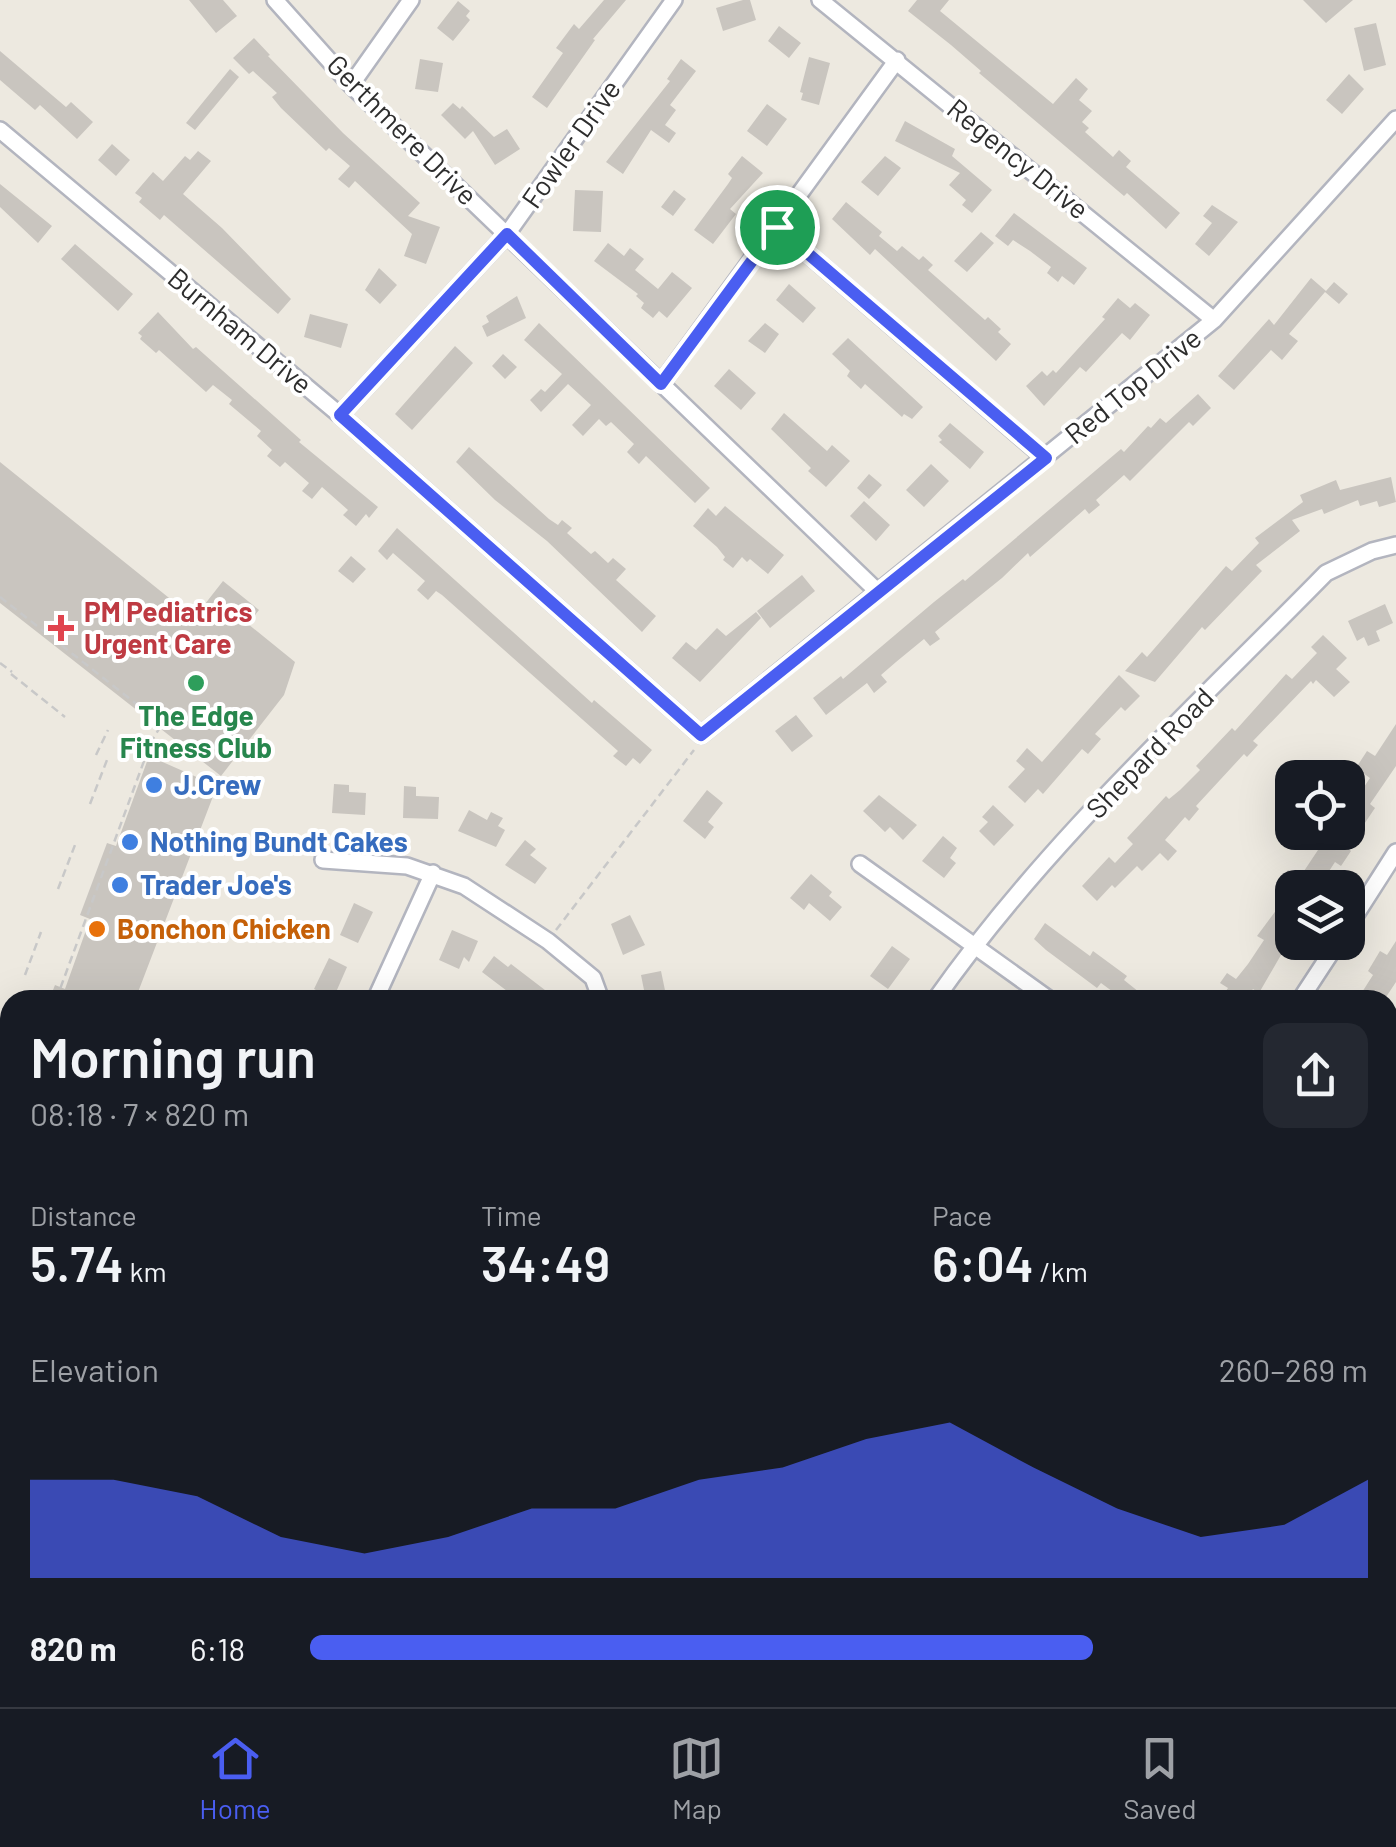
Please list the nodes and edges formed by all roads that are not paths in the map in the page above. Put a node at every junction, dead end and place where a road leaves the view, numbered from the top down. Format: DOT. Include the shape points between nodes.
graph roads {
  1 [pos="275,0"];
  2 [pos="411,0"];
  3 [pos="674,0"];
  4 [pos="820,0"];
  5 [pos="897,60"];
  6 [pos="351,84"];
  7 [pos="1396,119"];
  8 [pos="0,130"];
  9 [pos="777,227"];
  10 [pos="507,234"];
  11 [pos="1214,320"];
  12 [pos="661,384"];
  13 [pos="340,415"];
  14 [pos="1046,458"];
  15 [pos="1396,545"];
  16 [pos="877,592"];
  17 [pos="701,735"];
  18 [pos="1396,852"];
  19 [pos="323,860"];
  20 [pos="860,864"];
  21 [pos="433,873"];
  22 [pos="1365,900"];
  23 [pos="973,946"];
  24 [pos="1326,960"];
  25 [pos="380,990"];
  26 [pos="597,990"];
  27 [pos="942,990"];
  28 [pos="1036,990"];
  29 [pos="1307,990"];
  1 -- 6 [label="street, Gerthmere Drive"];
  2 -- 6 [label="street"];
  3 -- 10 [label="street, Fowler Drive"];
  4 -- 5 [label="street, Regency Drive"];
  5 -- 9 [label="street"];
  5 -- 11 [label="street, Regency Drive"];
  6 -- 10 [label="street, Gerthmere Drive"];
  7 -- 11 [label="street, Red Top Drive"];
  8 -- 13 [label="street, Burnham Drive"];
  9 -- 12 [label="street"];
  9 -- 14 [label="street"];
  10 -- 12 [label="street, Gerthmere Drive"];
  10 -- 13 [label="street, Fowler Drive"];
  11 -- 14 [label="street, Red Top Drive"];
  12 -- 16 [label="street, Gerthmere Drive"];
  13 -- 17 [label="street, Burnham Drive"];
  14 -- 16 [label="street, Red Top Drive"];
  15 -- 23 [label="street, Shepard Road" via="1326,573 1037,868"];
  16 -- 17 [label="street, Red Top Drive"];
  18 -- 22 [label="street"];
  19 -- 21 [label="street"];
  20 -- 23 [label="street"];
  21 -- 25 [label="street"];
  21 -- 26 [label="street" via="548,941 593,978"];
  23 -- 27 [label="street, Shepard Road"];
  23 -- 28 [label="street"];
  24 -- 29 [label="street"];
}
